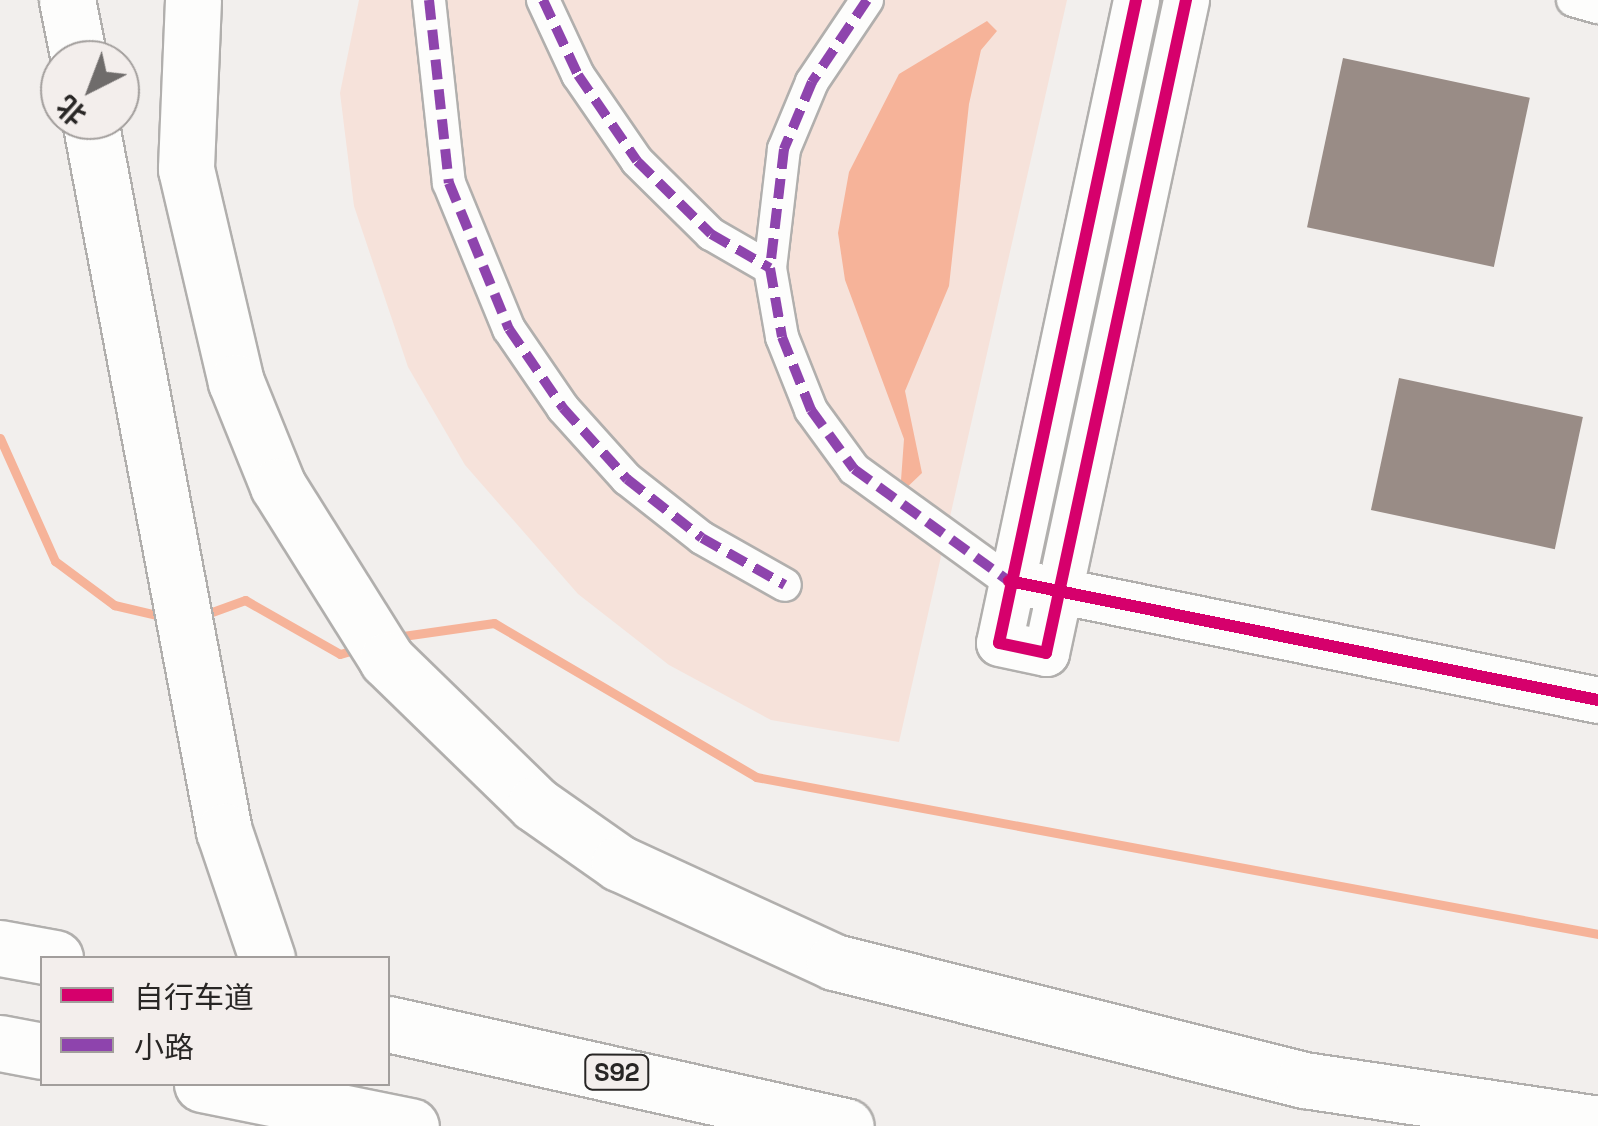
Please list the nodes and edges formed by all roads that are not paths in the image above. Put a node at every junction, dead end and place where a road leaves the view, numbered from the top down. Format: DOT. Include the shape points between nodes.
graph roads {
  1 [pos="67,0"];
  2 [pos="193,0"];
  3 [pos="429,0"];
  4 [pos="542,0"];
  5 [pos="866,0"];
  6 [pos="1136,0"];
  7 [pos="1186,0"];
  8 [pos="1572,0"];
  9 [pos="1598,6"];
  10 [pos="74,40"];
  11 [pos="94,140"];
  12 [pos="770,268"];
  13 [pos="1010,580"];
  14 [pos="785,585"];
  15 [pos="1058,590"];
  16 [pos="1598,700"];
  17 [pos="0,948"];
  18 [pos="44,956"];
  19 [pos="266,956"];
  20 [pos="390,1024"];
  21 [pos="0,1042"];
  22 [pos="40,1051"];
  23 [pos="212,1086"];
  24 [pos="342,1086"];
  25 [pos="1598,1124"];
  26 [pos="378,1126"];
  27 [pos="411,1126"];
  28 [pos="846,1126"];
  1 -- 10 [label="highway"];
  2 -- 25 [label="highway" via="184,86 186,170 236,382 278,486 386,660 452,733 619,863 834,962 1304,1080"];
  3 -- 14 [label="street" via="449,183 510,329 562,408 627,478 702,538"];
  4 -- 12 [label="street" via="578,75 637,161 711,234"];
  5 -- 12 [label="street" via="796,115 776,184"];
  6 -- 13 [label="street"];
  7 -- 15 [label="street"];
  8 -- 9 [label="street"];
  11 -- 19 [label="highway" via="224,831"];
  12 -- 13 [label="street" via="794,374 832,443 900,508"];
  13 -- 15 [label="street"];
  13 -- 15 [label="street" via="999,643 1046,653"];
  15 -- 16 [label="street"];
  17 -- 18 [label="highway"];
  20 -- 28 [label="highway, S92"];
  21 -- 22 [label="highway"];
  23 -- 27 [label="highway, bridge"];
  24 -- 26 [label="highway"];
}
